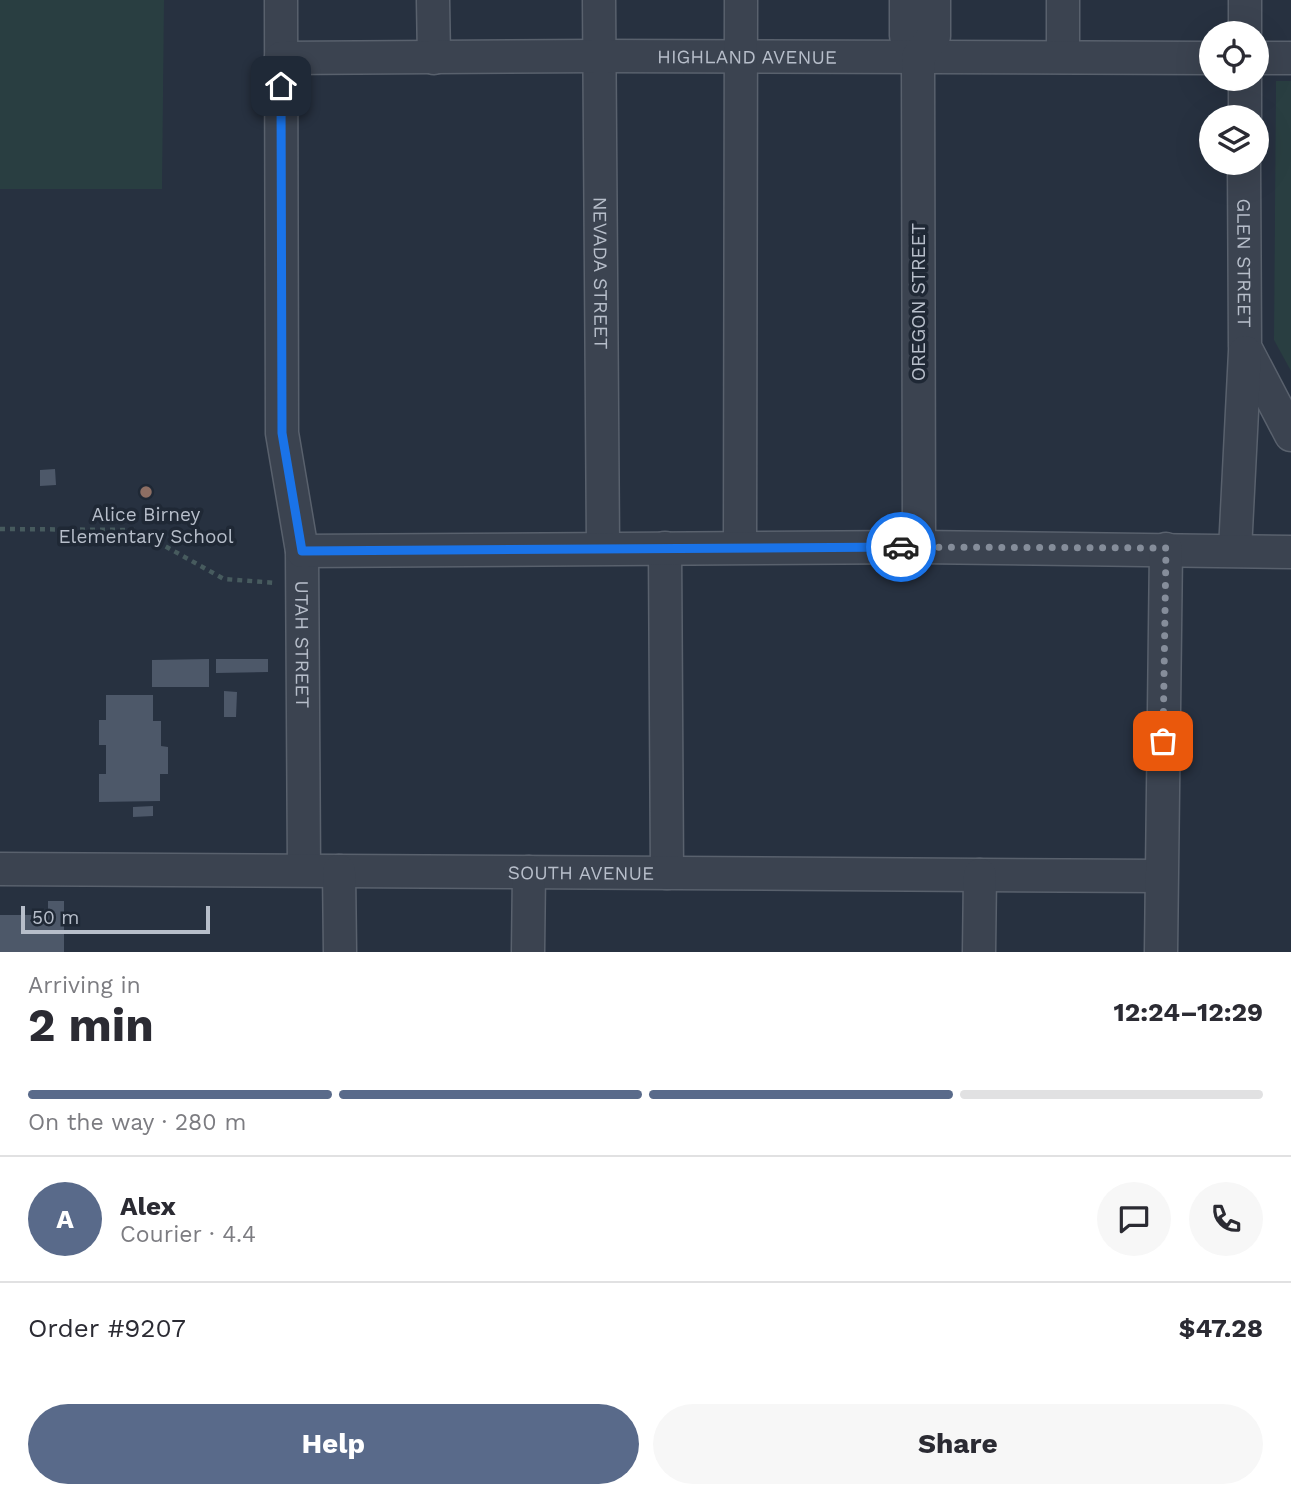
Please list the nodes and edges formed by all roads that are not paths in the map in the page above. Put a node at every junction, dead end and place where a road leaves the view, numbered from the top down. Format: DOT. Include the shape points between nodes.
graph roads {
  1 [pos="281,0"];
  2 [pos="433,0"];
  3 [pos="599,0"];
  4 [pos="741,0"];
  5 [pos="906,0"];
  6 [pos="934,0"];
  7 [pos="1063,0"];
  8 [pos="1245,0"];
  9 [pos="1245,21"];
  10 [pos="600,56"];
  11 [pos="741,56"];
  12 [pos="918,57"];
  13 [pos="1063,57"];
  14 [pos="281,58"];
  15 [pos="434,58"];
  16 [pos="1199,58"];
  17 [pos="1269,58"];
  18 [pos="1291,58"];
  19 [pos="1244,175"];
  20 [pos="1245,347"];
  21 [pos="1291,435"];
  22 [pos="603,547"];
  23 [pos="740,547"];
  24 [pos="919,547"];
  25 [pos="665,548"];
  26 [pos="1166,548"];
  27 [pos="1235,550"];
  28 [pos="302,551"];
  29 [pos="1291,552"];
  30 [pos="0,869"];
  31 [pos="304,870"];
  32 [pos="339,871"];
  33 [pos="529,872"];
  34 [pos="667,873"];
  35 [pos="980,875"];
  36 [pos="1161,876"];
  37 [pos="340,952"];
  38 [pos="528,952"];
  39 [pos="979,952"];
  40 [pos="1161,952"];
  1 -- 14 [label="street, UTAH STREET"];
  2 -- 15 [label="street"];
  3 -- 10 [label="street, NEVADA STREET"];
  4 -- 11 [label="street"];
  5 -- 12 [label="street, OREGON STREET" via="906,36"];
  6 -- 12 [label="street, OREGON STREET" via="934,36"];
  7 -- 13 [label="street"];
  8 -- 9 [label="street"];
  10 -- 11 [label="street, HIGHLAND AVENUE"];
  10 -- 15 [label="street, HIGHLAND AVENUE"];
  10 -- 22 [label="street, NEVADA STREET"];
  11 -- 12 [label="street, HIGHLAND AVENUE"];
  11 -- 23 [label="street"];
  12 -- 13 [label="street, HIGHLAND AVENUE"];
  12 -- 24 [label="street, OREGON STREET"];
  13 -- 16 [label="street, HIGHLAND AVENUE"];
  14 -- 15 [label="street, HIGHLAND AVENUE"];
  14 -- 28 [label="street, UTAH STREET" via="282,433"];
  17 -- 18 [label="street"];
  19 -- 20 [label="street, GLEN STREET"];
  20 -- 21 [label="street, GLEN STREET"];
  20 -- 27 [label="street"];
  22 -- 25 [label="street"];
  22 -- 28 [label="street"];
  23 -- 24 [label="street"];
  23 -- 25 [label="street"];
  24 -- 26 [label="street"];
  25 -- 34 [label="street"];
  26 -- 27 [label="street"];
  26 -- 36 [label="street"];
  27 -- 29 [label="street"];
  28 -- 31 [label="street, UTAH STREET"];
  30 -- 31 [label="street, SOUTH AVENUE"];
  31 -- 32 [label="street, SOUTH AVENUE"];
  32 -- 33 [label="street, SOUTH AVENUE"];
  32 -- 37 [label="street"];
  33 -- 34 [label="street, SOUTH AVENUE"];
  33 -- 38 [label="street"];
  34 -- 35 [label="street, SOUTH AVENUE"];
  35 -- 36 [label="street, SOUTH AVENUE"];
  35 -- 39 [label="street"];
  36 -- 40 [label="street"];
}
